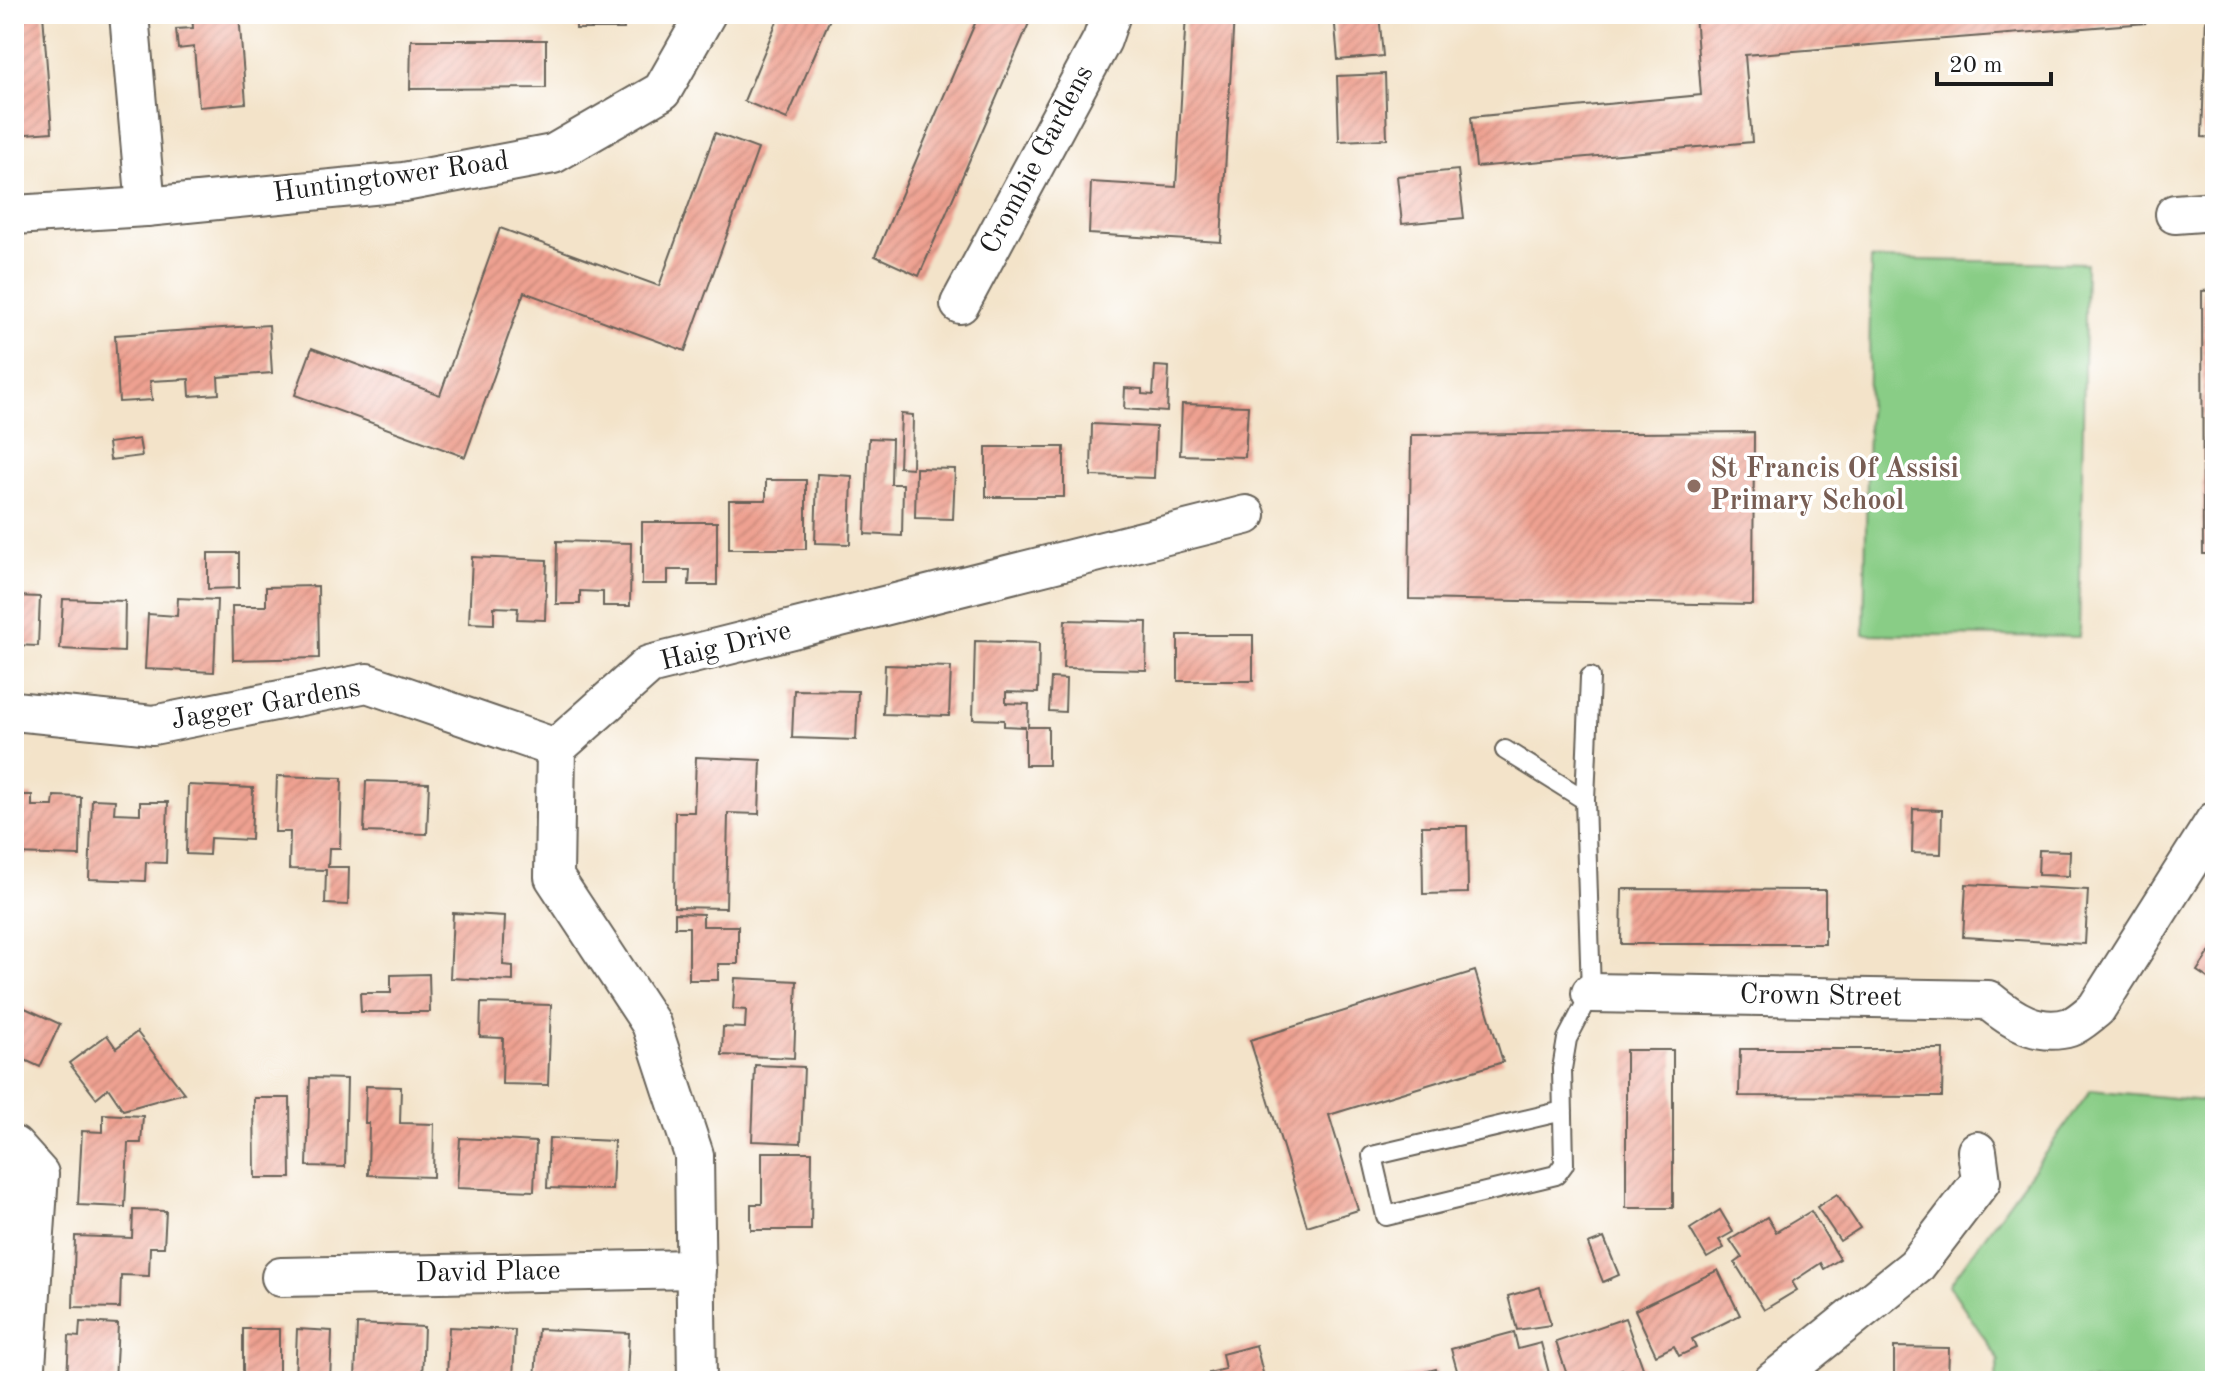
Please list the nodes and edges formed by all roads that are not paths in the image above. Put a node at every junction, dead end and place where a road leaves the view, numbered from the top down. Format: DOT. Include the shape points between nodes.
graph roads {
  1 [pos="129,14"];
  2 [pos="706,14"];
  3 [pos="1111,14"];
  4 [pos="146,207"];
  5 [pos="2215,211"];
  6 [pos="2175,214"];
  7 [pos="14,215"];
  8 [pos="960,304"];
  9 [pos="1246,515"];
  10 [pos="1590,677"];
  11 [pos="14,711"];
  12 [pos="556,748"];
  13 [pos="1505,750"];
  14 [pos="1585,800"];
  15 [pos="2215,821"];
  16 [pos="1591,993"];
  17 [pos="1563,1111"];
  18 [pos="14,1146"];
  19 [pos="1977,1151"];
  20 [pos="696,1269"];
  21 [pos="281,1277"];
  22 [pos="25,1381"];
  23 [pos="697,1381"];
  24 [pos="1773,1381"];
  1 -- 4 [label="street"];
  2 -- 4 [label="street, Huntingtower Road" via="662,91 553,154 404,182"];
  3 -- 8 [label="street, Crombie Gardens" via="1102,40"];
  4 -- 7 [label="street, Huntingtower Road"];
  5 -- 6 [label="street"];
  9 -- 12 [label="street, Haig Drive" via="649,665"];
  10 -- 14 [label="lane"];
  11 -- 12 [label="street, Jagger Gardens" via="153,725 367,683"];
  12 -- 20 [label="street" via="554,877 651,1024 694,1155"];
  13 -- 14 [label="lane"];
  14 -- 16 [label="lane"];
  15 -- 16 [label="street, Crown Street" via="2096,1009 2071,1027 2043,1029 2014,1021 1988,1000"];
  16 -- 17 [label="lane" via="1567,1039"];
  17 -- 17 [label="lane" via="1564,1164 1556,1175 1386,1216 1372,1156"];
  18 -- 22 [label="street" via="39,1174"];
  19 -- 24 [label="street" via="1981,1181 1916,1266"];
  20 -- 21 [label="street, David Place"];
  20 -- 23 [label="street"];
}
